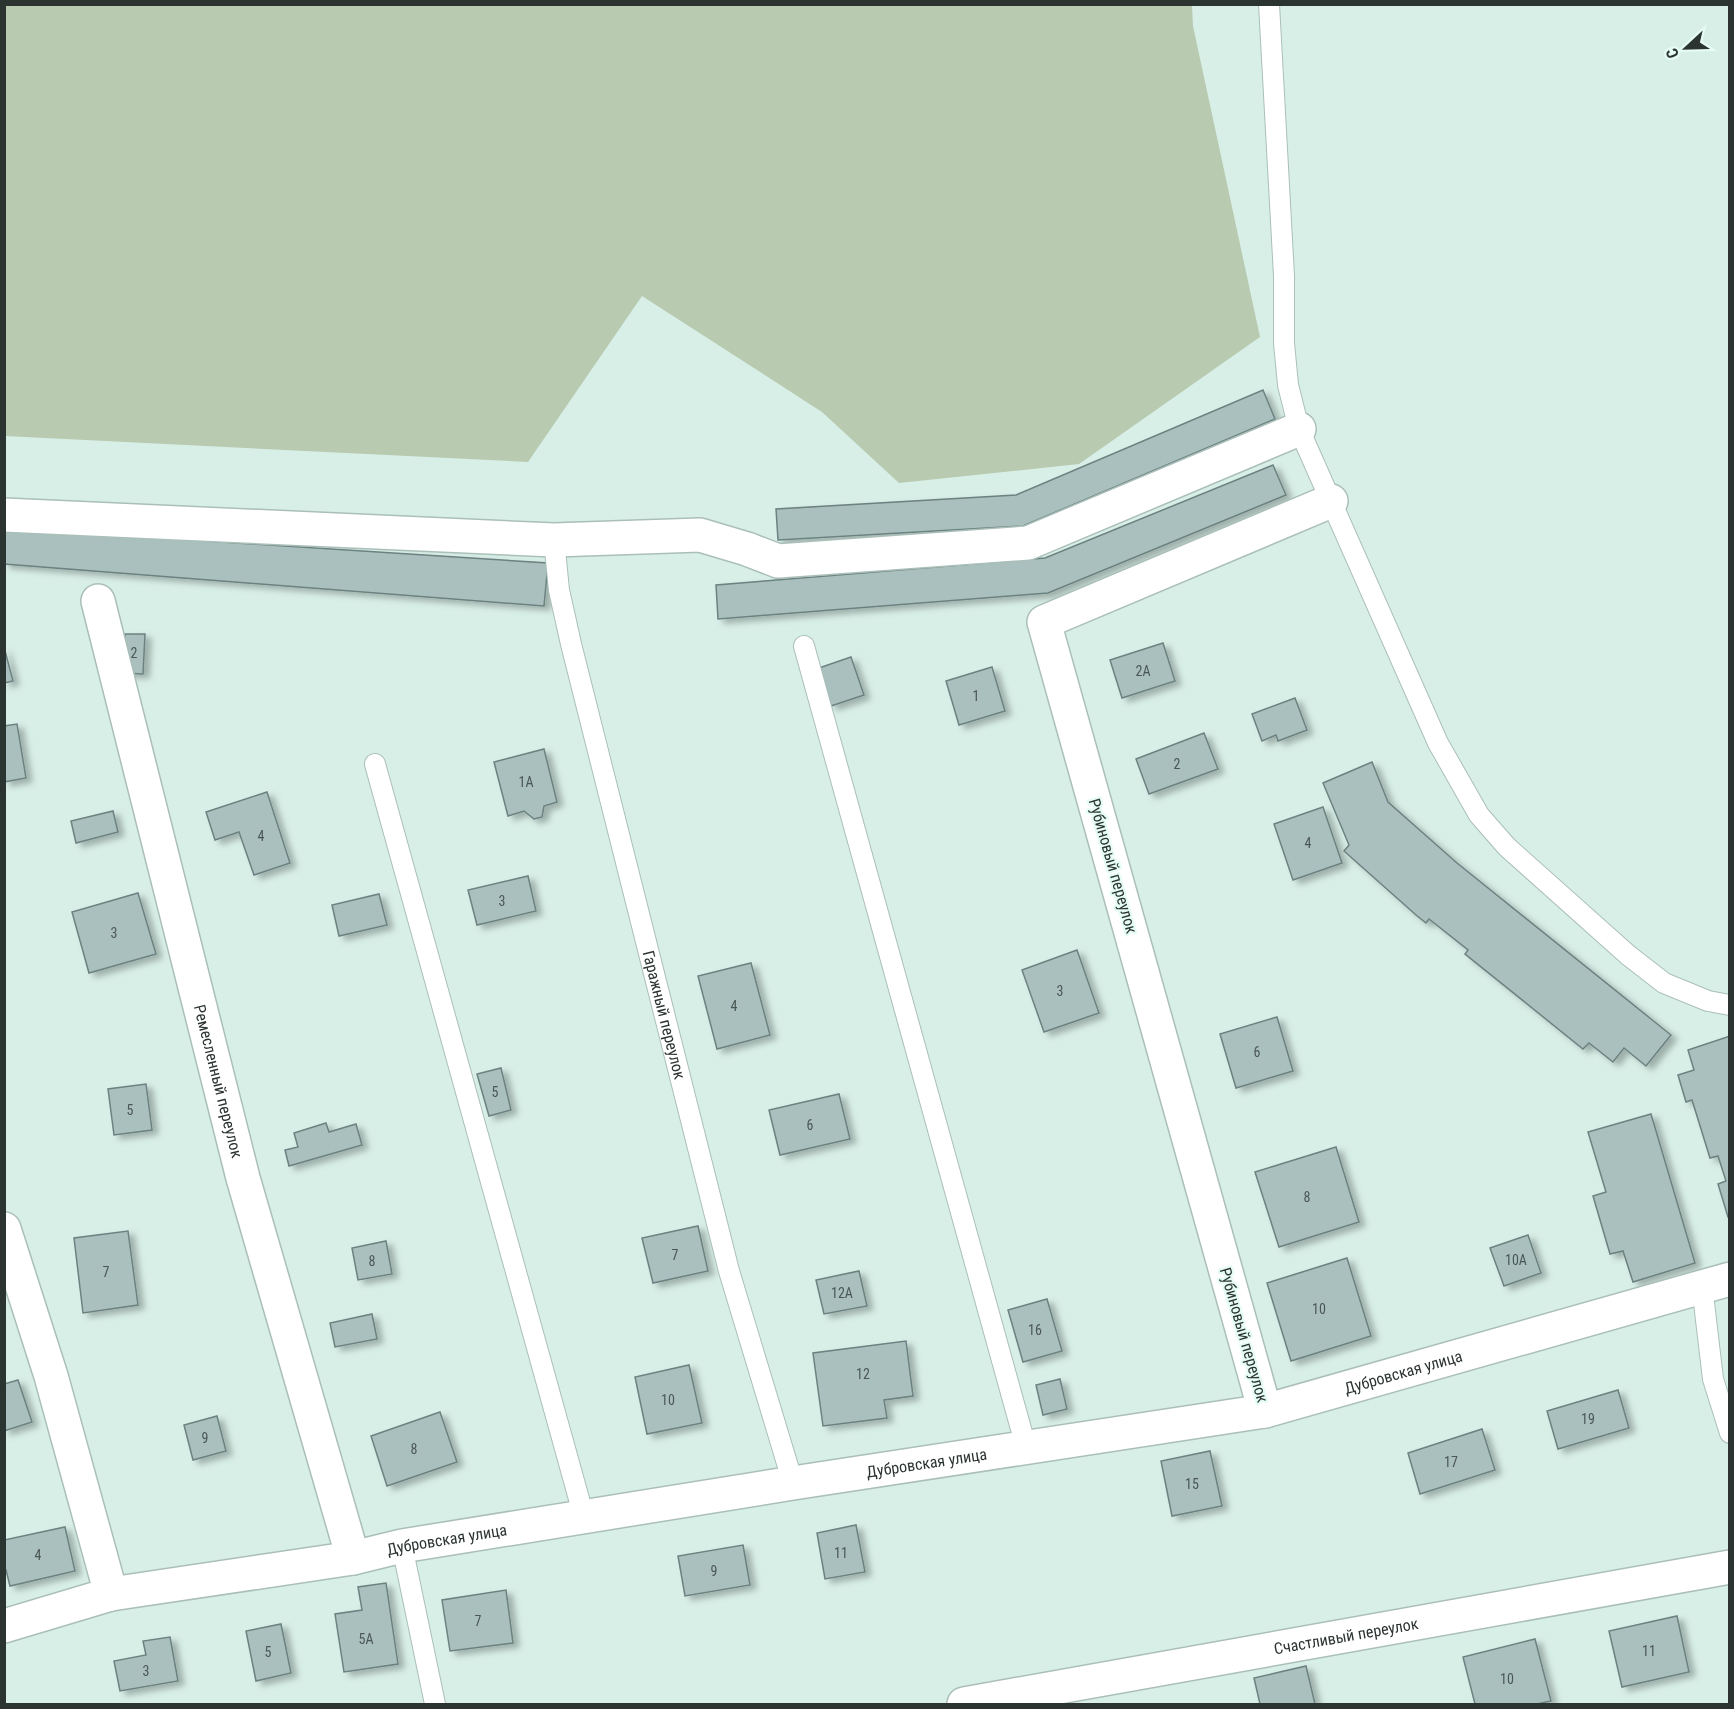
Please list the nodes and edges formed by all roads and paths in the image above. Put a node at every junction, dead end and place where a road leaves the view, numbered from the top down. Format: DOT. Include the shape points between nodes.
graph roads {
  1 [pos="1269,4"];
  2 [pos="1299,429"];
  3 [pos="1332,501"];
  4 [pos="4,515"];
  5 [pos="554,540"];
  6 [pos="98,601"];
  7 [pos="804,646"];
  8 [pos="375,765"];
  9 [pos="1730,1005"];
  10 [pos="4,1229"];
  11 [pos="1716,1282"];
  12 [pos="1265,1411"];
  13 [pos="1730,1433"];
  14 [pos="1026,1448"];
  15 [pos="793,1483"];
  16 [pos="584,1517"];
  17 [pos="402,1546"];
  18 [pos="353,1558"];
  19 [pos="1730,1567"];
  20 [pos="111,1594"];
  21 [pos="4,1626"];
  22 [pos="435,1704"];
  23 [pos="964,1704"];
  1 -- 2 [label="lane" via="1284,343 1288,386"];
  2 -- 3 [label="lane"];
  2 -- 5 [label="street" via="1028,543 778,561 700,535"];
  3 -- 9 [label="lane" via="1438,743 1479,815 1507,847 1664,983 1708,1001"];
  3 -- 12 [label="street, Рубиновый переулок" via="1044,622"];
  4 -- 5 [label="street"];
  5 -- 15 [label="lane, Гаражный переулок" via="559,590 571,644 729,1271"];
  6 -- 18 [label="street, Ремесленный переулок" via="243,1178"];
  7 -- 14 [label="lane"];
  8 -- 16 [label="lane"];
  10 -- 20 [label="street" via="51,1376"];
  11 -- 12 [label="street, Дубровская улица"];
  11 -- 13 [label="lane" via="1713,1379"];
  12 -- 14 [label="street, Дубровская улица"];
  14 -- 15 [label="street, Дубровская улица"];
  15 -- 16 [label="street, Дубровская улица"];
  16 -- 17 [label="street, Дубровская улица"];
  17 -- 18 [label="street, Дубровская улица"];
  17 -- 22 [label="lane"];
  18 -- 20 [label="street, Дубровская улица"];
  19 -- 23 [label="street, Счастливый переулок"];
  20 -- 21 [label="street, Дубровская улица"];
}
